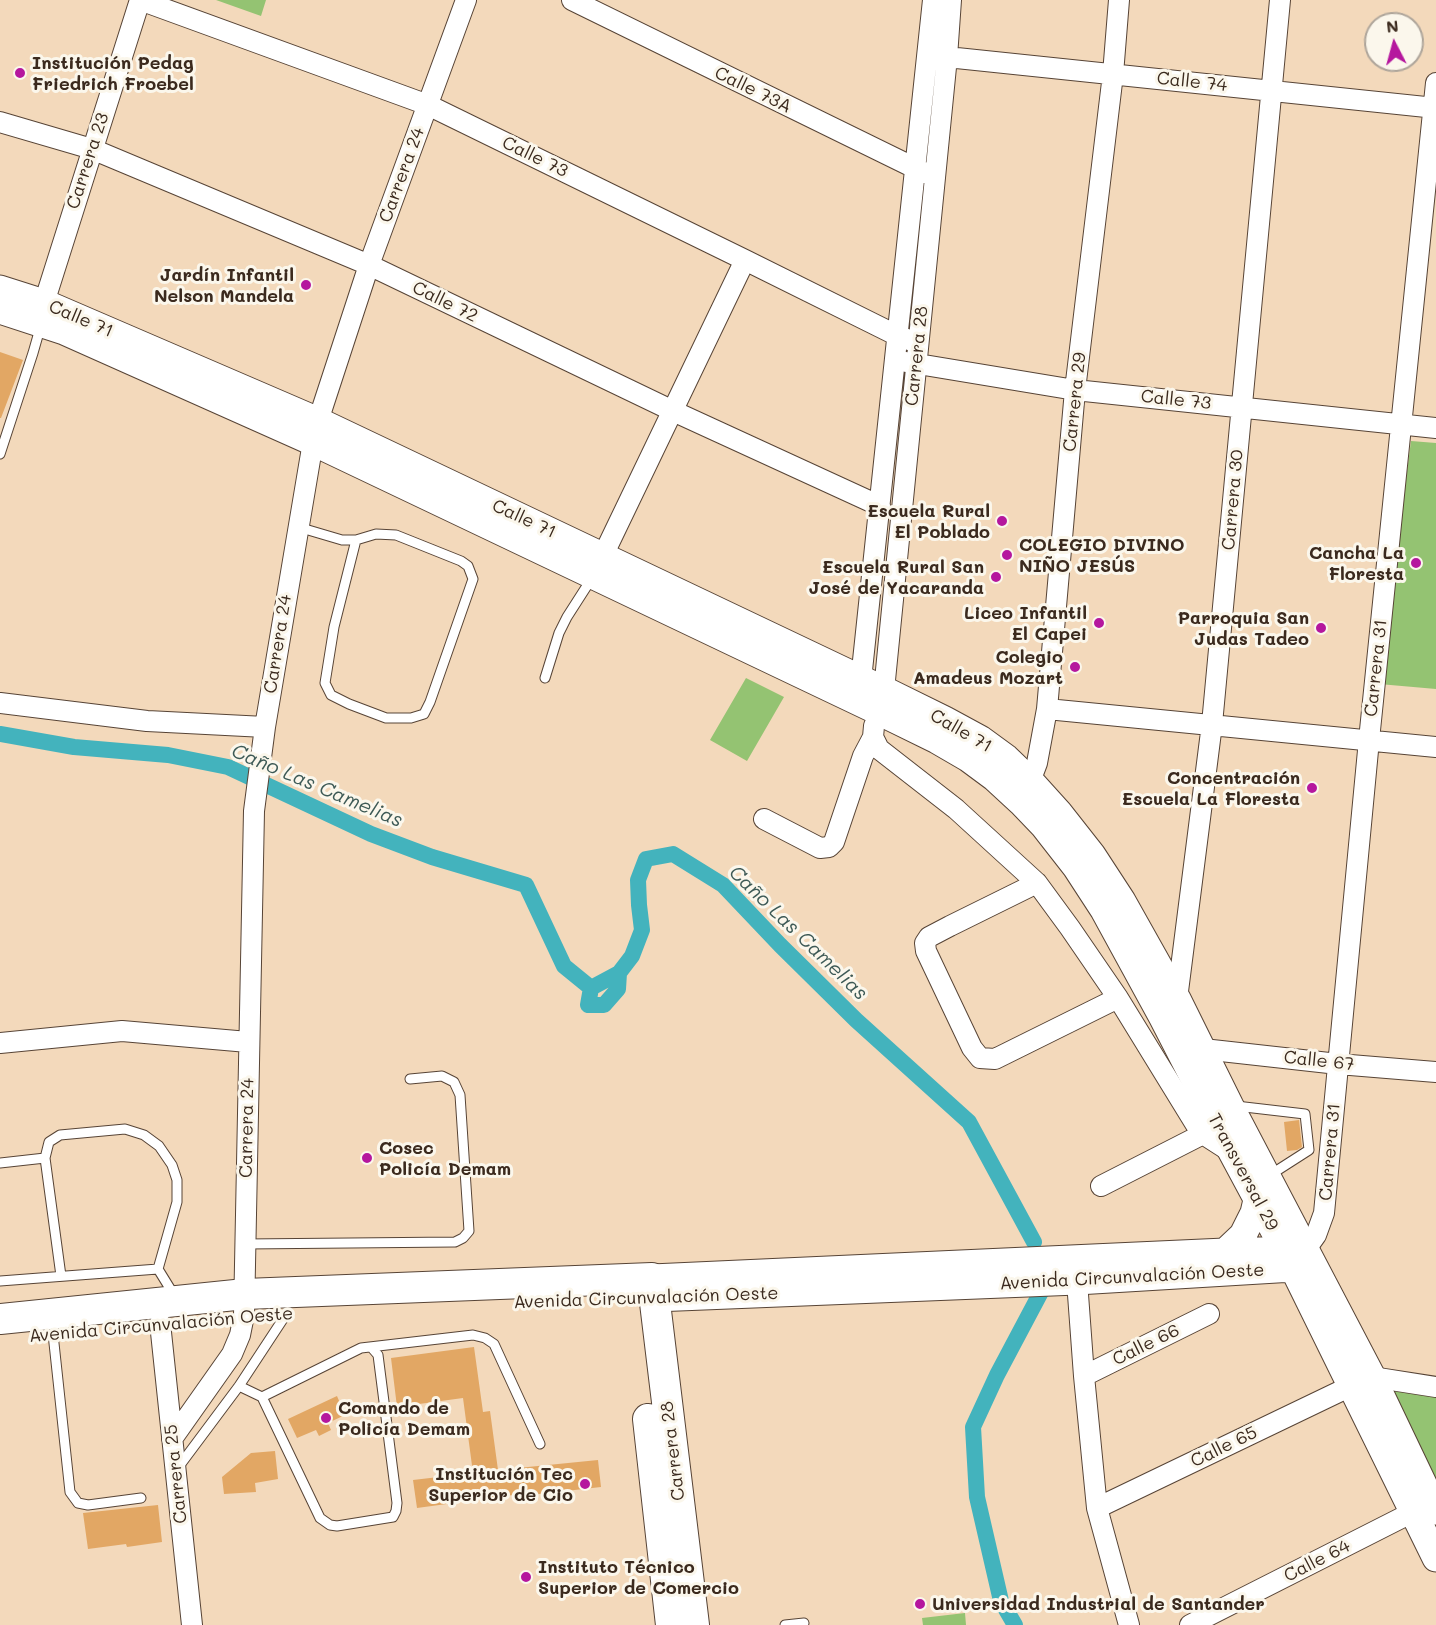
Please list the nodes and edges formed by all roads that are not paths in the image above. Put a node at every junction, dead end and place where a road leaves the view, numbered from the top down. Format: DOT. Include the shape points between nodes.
graph roads {
  1 [pos="140,0"];
  2 [pos="466,0"];
  3 [pos="572,0"];
  4 [pos="1119,0"];
  5 [pos="1280,0"];
  6 [pos="935,1"];
  7 [pos="947,57"];
  8 [pos="1113,74"];
  9 [pos="1436,83"];
  10 [pos="1272,90"];
  11 [pos="428,105"];
  12 [pos="1435,107"];
  13 [pos="0,122"];
  14 [pos="92,149"];
  15 [pos="915,169"];
  16 [pos="935,177"];
  17 [pos="745,260"];
  18 [pos="369,266"];
  19 [pos="0,290"];
  20 [pos="0,310"];
  21 [pos="43,313"];
  22 [pos="898,336"];
  23 [pos="918,343"];
  24 [pos="895,359"];
  25 [pos="916,364"];
  26 [pos="1075,390"];
  27 [pos="1242,408"];
  28 [pos="673,411"];
  29 [pos="1401,424"];
  30 [pos="1436,428"];
  31 [pos="4,431"];
  32 [pos="315,431"];
  33 [pos="0,454"];
  34 [pos="880,506"];
  35 [pos="298,527"];
  36 [pos="356,540"];
  37 [pos="598,566"];
  38 [pos="545,678"];
  39 [pos="871,696"];
  40 [pos="0,703"];
  41 [pos="1047,709"];
  42 [pos="1212,724"];
  43 [pos="265,727"];
  44 [pos="873,737"];
  45 [pos="1369,740"];
  46 [pos="1436,747"];
  47 [pos="1026,792"];
  48 [pos="764,819"];
  49 [pos="1037,884"];
  50 [pos="1118,998"];
  51 [pos="1178,999"];
  52 [pos="1,1038"];
  53 [pos="248,1042"];
  54 [pos="1203,1049"];
  55 [pos="1338,1064"];
  56 [pos="1436,1072"];
  57 [pos="411,1079"];
  58 [pos="1230,1106"];
  59 [pos="1203,1134"];
  60 [pos="1232,1152"];
  61 [pos="45,1158"];
  62 [pos="0,1163"];
  63 [pos="1101,1186"];
  64 [pos="1258,1187"];
  65 [pos="245,1244"];
  66 [pos="1225,1252"];
  67 [pos="1300,1259"];
  68 [pos="158,1269"];
  69 [pos="61,1276"];
  70 [pos="0,1281"];
  71 [pos="1077,1281"];
  72 [pos="643,1288"];
  73 [pos="244,1304"];
  74 [pos="169,1312"];
  75 [pos="287,1313"];
  76 [pos="1209,1314"];
  77 [pos="0,1319"];
  78 [pos="53,1334"];
  79 [pos="0,1340"];
  80 [pos="372,1347"];
  81 [pos="1084,1376"];
  82 [pos="1362,1382"];
  83 [pos="239,1386"];
  84 [pos="1436,1387"];
  85 [pos="262,1397"];
  86 [pos="172,1439"];
  87 [pos="540,1444"];
  88 [pos="176,1471"];
  89 [pos="141,1498"];
  90 [pos="1097,1508"];
  91 [pos="1424,1512"];
  92 [pos="1436,1558"];
  93 [pos="804,1623"];
  94 [pos="192,1625"];
  95 [pos="671,1625"];
  96 [pos="694,1625"];
  97 [pos="785,1625"];
  98 [pos="1129,1625"];
  99 [pos="1190,1625"];
  1 -- 11 [label="street, Calle 73"];
  1 -- 14 [label="street, Carrera 23"];
  2 -- 11 [label="street, Carrera 24"];
  3 -- 15 [label="street, Calle 73A"];
  4 -- 8 [label="street, Carrera 29"];
  5 -- 10 [label="street, Carrera 30"];
  6 -- 7 [label="street, Carrera 28"];
  6 -- 15 [label="street, Carrera 28"];
  7 -- 8 [label="street, Calle 74"];
  7 -- 16 [label="street, Carrera 28"];
  8 -- 10 [label="street, Calle 74"];
  8 -- 26 [label="street, Carrera 29"];
  9 -- 12 [label="street, Carrera 31"];
  10 -- 12 [label="street, Calle 74"];
  10 -- 27 [label="street, Carrera 30"];
  11 -- 17 [label="street, Calle 73"];
  11 -- 18 [label="street, Carrera 24"];
  12 -- 29 [label="street, Carrera 31"];
  13 -- 14 [label="street, Calle 72"];
  14 -- 18 [label="street, Calle 72"];
  14 -- 21 [label="street, Carrera 23"];
  15 -- 16 [label="street, Calle 73A"];
  15 -- 22 [label="street, Carrera 28"];
  16 -- 23 [label="street, Carrera 28"];
  17 -- 22 [label="street, Calle 73"];
  17 -- 28 [label="street"];
  18 -- 28 [label="street, Calle 72"];
  18 -- 32 [label="street, Carrera 24"];
  19 -- 21 [label="main road, Calle 71"];
  20 -- 21 [label="main road, Calle 71"];
  21 -- 31 [label="lane" via="33,353"];
  21 -- 32 [label="main road, Calle 71" via="64,331"];
  22 -- 23 [label="street, Calle 73"];
  22 -- 24 [label="street, Carrera 28"];
  23 -- 25 [label="street, Carrera 28"];
  24 -- 25 [label="street, Calle 73"];
  24 -- 34 [label="street, Carrera 28"];
  25 -- 26 [label="street, Calle 73"];
  25 -- 39 [label="street, Carrera 28"];
  26 -- 27 [label="street, Calle 73"];
  26 -- 41 [label="street, Carrera 29"];
  27 -- 29 [label="street, Calle 73"];
  27 -- 42 [label="street, Carrera 30"];
  28 -- 34 [label="street, Calle 72"];
  28 -- 37 [label="street"];
  29 -- 30 [label="street, Calle 73"];
  29 -- 45 [label="street, Carrera 31"];
  31 -- 33 [label="lane"];
  32 -- 35 [label="street, Carrera 24"];
  32 -- 37 [label="main road, Calle 71"];
  34 -- 39 [label="street, Carrera 28"];
  35 -- 36 [label="lane" via="342,540"];
  35 -- 43 [label="street, Carrera 24"];
  36 -- 36 [label="lane" via="334,627 325,684 331,695 386,718 424,714 473,579 471,572 461,561 396,535 375,534"];
  37 -- 38 [label="lane" via="559,633"];
  37 -- 39 [label="main road, Calle 71"];
  39 -- 44 [label="street"];
  39 -- 47 [label="main road, Calle 71" via="995,778"];
  40 -- 43 [label="street" via="147,721"];
  41 -- 42 [label="street"];
  41 -- 47 [label="street, Carrera 29" via="1038,763"];
  42 -- 45 [label="street"];
  42 -- 51 [label="street, Carrera 30"];
  43 -- 53 [label="street, Carrera 24" via="254,811"];
  44 -- 48 [label="street" via="829,847 820,848"];
  44 -- 49 [label="street" via="879,748 956,809"];
  45 -- 46 [label="street"];
  45 -- 55 [label="street, Carrera 31"];
  47 -- 51 [label="main road, Transversal 29" via="1059,813 1092,855"];
  47 -- 60 [label="main road, Transversal 29" via="1044,826 1104,910"];
  49 -- 50 [label="street"];
  49 -- 50 [label="street" via="929,937 925,943 972,1048 980,1058 995,1059"];
  50 -- 59 [label="street"];
  51 -- 54 [label="main road, Transversal 29"];
  52 -- 53 [label="street" via="122,1030"];
  53 -- 65 [label="street, Carrera 24"];
  54 -- 55 [label="street, Calle 67"];
  54 -- 58 [label="main road, Transversal 29"];
  55 -- 56 [label="street, Calle 67"];
  55 -- 67 [label="street, Carrera 31" via="1324,1213 1316,1235"];
  57 -- 65 [label="lane" via="442,1076 454,1082 460,1095 469,1231 463,1238 455,1242"];
  58 -- 64 [label="main road, Transversal 29"];
  58 -- 64 [label="lane" via="1305,1114 1309,1150"];
  59 -- 60 [label="street"];
  59 -- 63 [label="street"];
  60 -- 64 [label="main road, Transversal 29"];
  61 -- 62 [label="lane"];
  61 -- 68 [label="lane" via="49,1142 60,1135 125,1129 144,1135 159,1146 177,1180 177,1202"];
  61 -- 69 [label="lane"];
  64 -- 66 [label="main road" via="1254,1213 1246,1230"];
  64 -- 67 [label="main road, Transversal 29"];
  65 -- 73 [label="street, Carrera 24"];
  66 -- 67 [label="main road, Avenida Circunvalación Oeste"];
  66 -- 72 [label="main road, Avenida Circunvalación Oeste"];
  67 -- 71 [label="main road, Avenida Circunvalación Oeste"];
  67 -- 82 [label="main road, Transversal 29"];
  68 -- 69 [label="lane"];
  68 -- 74 [label="lane"];
  69 -- 70 [label="lane"];
  71 -- 72 [label="main road, Avenida Circunvalación Oeste"];
  71 -- 81 [label="street"];
  72 -- 73 [label="main road, Avenida Circunvalación Oeste"];
  72 -- 75 [label="main road, Avenida Circunvalación Oeste"];
  72 -- 95 [label="main road, Carrera 28"];
  72 -- 96 [label="main road, Carrera 28"];
  73 -- 74 [label="main road, Avenida Circunvalación Oeste"];
  73 -- 75 [label="main road, Avenida Circunvalación Oeste"];
  73 -- 86 [label="street, Carrera 24" via="240,1335 232,1354"];
  74 -- 77 [label="main road, Avenida Circunvalación Oeste"];
  74 -- 78 [label="main road, Avenida Circunvalación Oeste"];
  74 -- 86 [label="street, Carrera 25"];
  75 -- 83 [label="lane"];
  76 -- 81 [label="street, Calle 66"];
  78 -- 79 [label="main road, Avenida Circunvalación Oeste"];
  78 -- 89 [label="lane" via="70,1492 78,1503 88,1505"];
  80 -- 85 [label="lane" via="361,1348"];
  80 -- 85 [label="lane" via="378,1355 395,1491 393,1517 337,1526 320,1518"];
  80 -- 87 [label="lane" via="473,1335 485,1338 494,1344"];
  81 -- 90 [label="street"];
  82 -- 84 [label="street"];
  82 -- 90 [label="street, Calle 65"];
  82 -- 91 [label="main road, Transversal 29"];
  83 -- 85 [label="lane"];
  83 -- 88 [label="lane"];
  86 -- 88 [label="street, Carrera 25"];
  88 -- 94 [label="street, Carrera 25"];
  90 -- 98 [label="street"];
  91 -- 92 [label="main road, Transversal 29"];
  91 -- 99 [label="street, Calle 64"];
  93 -- 97 [label="lane"];
}
